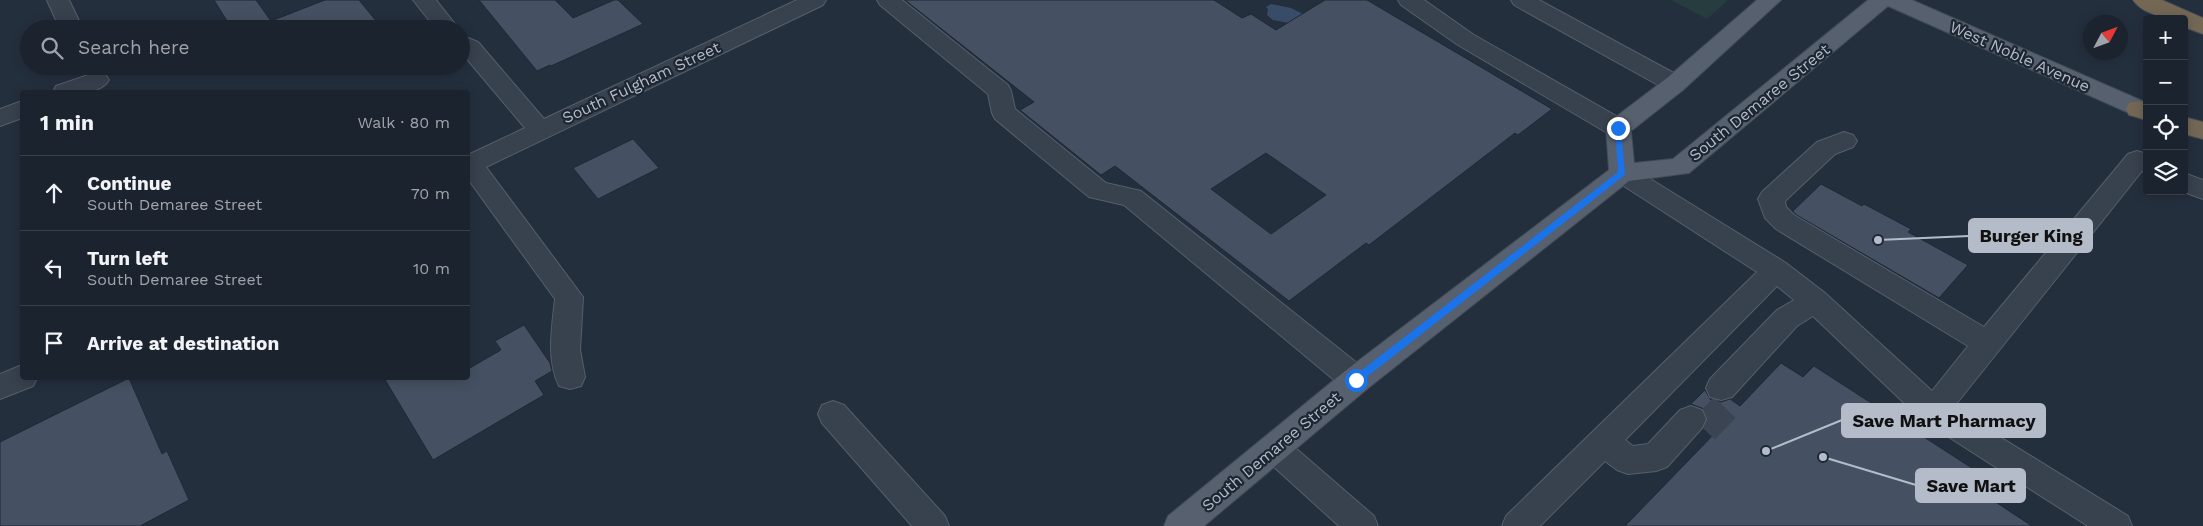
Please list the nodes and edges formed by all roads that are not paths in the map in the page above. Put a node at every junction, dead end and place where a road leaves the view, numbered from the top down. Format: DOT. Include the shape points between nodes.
graph roads {
  1 [pos="58,0"];
  2 [pos="424,0"];
  3 [pos="815,0"];
  4 [pos="888,0"];
  5 [pos="1409,0"];
  6 [pos="1522,0"];
  7 [pos="1770,0"];
  8 [pos="1882,0"];
  9 [pos="1893,0"];
  10 [pos="2144,0"];
  11 [pos="68,20"];
  12 [pos="441,20"];
  13 [pos="2203,27"];
  14 [pos="470,46"];
  15 [pos="97,80"];
  16 [pos="1675,84"];
  17 [pos="70,90"];
  18 [pos="20,110"];
  19 [pos="2143,111"];
  20 [pos="0,118"];
  21 [pos="2188,126"];
  22 [pos="1618,128"];
  23 [pos="540,130"];
  24 [pos="2203,131"];
  25 [pos="2188,132"];
  26 [pos="2203,138"];
  27 [pos="1844,141"];
  28 [pos="2143,162"];
  29 [pos="470,164"];
  30 [pos="470,165"];
  31 [pos="1622,173"];
  32 [pos="2188,184"];
  33 [pos="2203,190"];
  34 [pos="1776,270"];
  35 [pos="1815,301"];
  36 [pos="1988,343"];
  37 [pos="20,377"];
  38 [pos="570,377"];
  39 [pos="1356,380"];
  40 [pos="0,387"];
  41 [pos="1728,392"];
  42 [pos="1933,411"];
  43 [pos="833,414"];
  44 [pos="1698,424"];
  45 [pos="1603,442"];
  46 [pos="1274,448"];
  47 [pos="933,526"];
  48 [pos="1180,526"];
  49 [pos="1362,526"];
  50 [pos="1518,526"];
  51 [pos="2116,526"];
  1 -- 11 [label="street"];
  2 -- 12 [label="street"];
  3 -- 23 [label="street, South Fulgham Street"];
  4 -- 39 [label="street" via="999,91 1004,113 1090,184 1098,190 1132,198"];
  5 -- 22 [label="street" via="1466,40"];
  6 -- 16 [label="street"];
  7 -- 16 [label="main road"];
  8 -- 31 [label="main road, South Demaree Street" via="1680,167"];
  9 -- 19 [label="main road, West Noble Avenue"];
  10 -- 13 [label="highway"];
  14 -- 23 [label="street"];
  15 -- 17 [label="street"];
  16 -- 22 [label="main road"];
  18 -- 20 [label="street"];
  21 -- 24 [label="highway"];
  22 -- 31 [label="main road"];
  23 -- 29 [label="street, South Fulgham Street"];
  25 -- 26 [label="main road"];
  27 -- 36 [label="street" via="1826,148 1771,199 1774,211 1785,222"];
  28 -- 36 [label="street" via="2137,160"];
  30 -- 38 [label="street" via="568,297 565,350"];
  31 -- 34 [label="street"];
  31 -- 39 [label="main road, South Demaree Street"];
  32 -- 33 [label="street"];
  34 -- 35 [label="street"];
  34 -- 45 [label="street"];
  35 -- 41 [label="street" via="1801,328"];
  35 -- 42 [label="street"];
  36 -- 42 [label="street"];
  37 -- 40 [label="street"];
  39 -- 46 [label="main road, South Demaree Street"];
  42 -- 51 [label="street"];
  43 -- 47 [label="street"];
  44 -- 45 [label="street" via="1667,468 1648,469 1628,460"];
  45 -- 50 [label="street"];
  46 -- 48 [label="main road, South Demaree Street"];
  46 -- 49 [label="street"];
}
